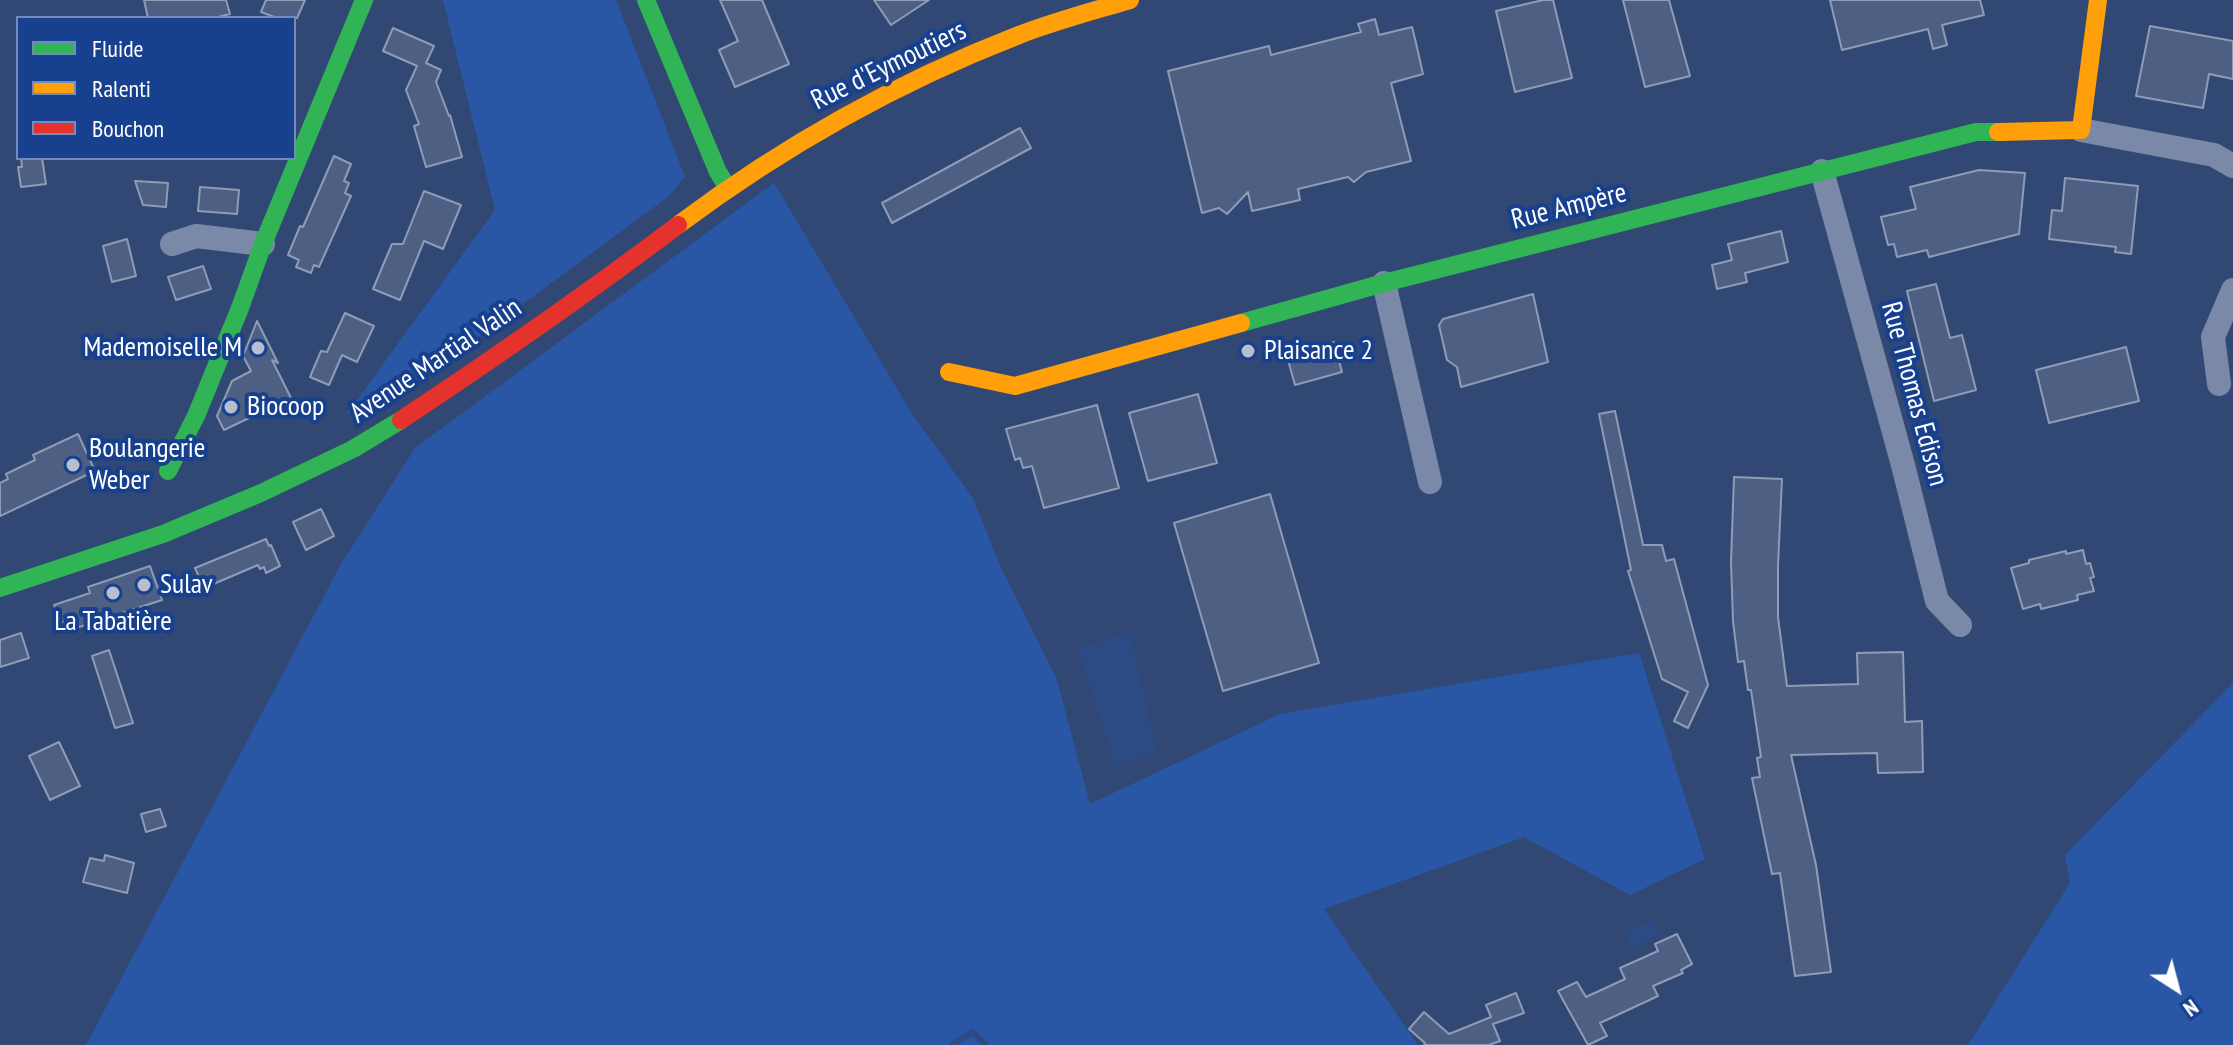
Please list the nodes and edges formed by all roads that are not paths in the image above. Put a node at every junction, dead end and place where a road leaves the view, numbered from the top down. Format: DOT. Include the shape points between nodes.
graph roads {
  1 [pos="364,0"];
  2 [pos="646,0"];
  3 [pos="1130,0"];
  4 [pos="2098,0"];
  5 [pos="2081,130"];
  6 [pos="2233,166"];
  7 [pos="1822,171"];
  8 [pos="728,188"];
  9 [pos="172,244"];
  10 [pos="263,244"];
  11 [pos="1384,283"];
  12 [pos="2233,290"];
  13 [pos="949,372"];
  14 [pos="2219,384"];
  15 [pos="168,471"];
  16 [pos="1430,482"];
  17 [pos="0,588"];
  18 [pos="1960,625"];
  1 -- 10 [label="street"];
  2 -- 8 [label="street"];
  3 -- 8 [label="street, Rue d'Eymoutiers" via="1021,34 905,84"];
  4 -- 5 [label="street"];
  5 -- 6 [label="street" via="2214,155"];
  5 -- 7 [label="street, Rue Ampère" via="1976,132"];
  7 -- 11 [label="street, Rue Ampère"];
  7 -- 18 [label="street, Rue Thomas Edison" via="1937,601"];
  8 -- 17 [label="street, Avenue Martial Valin" via="522,338 366,442 163,534"];
  9 -- 10 [label="street" via="196,236"];
  10 -- 15 [label="street" via="196,416"];
  11 -- 13 [label="street, Rue Ampère" via="1015,386"];
  11 -- 16 [label="street"];
  12 -- 14 [label="street" via="2213,337"];
}
